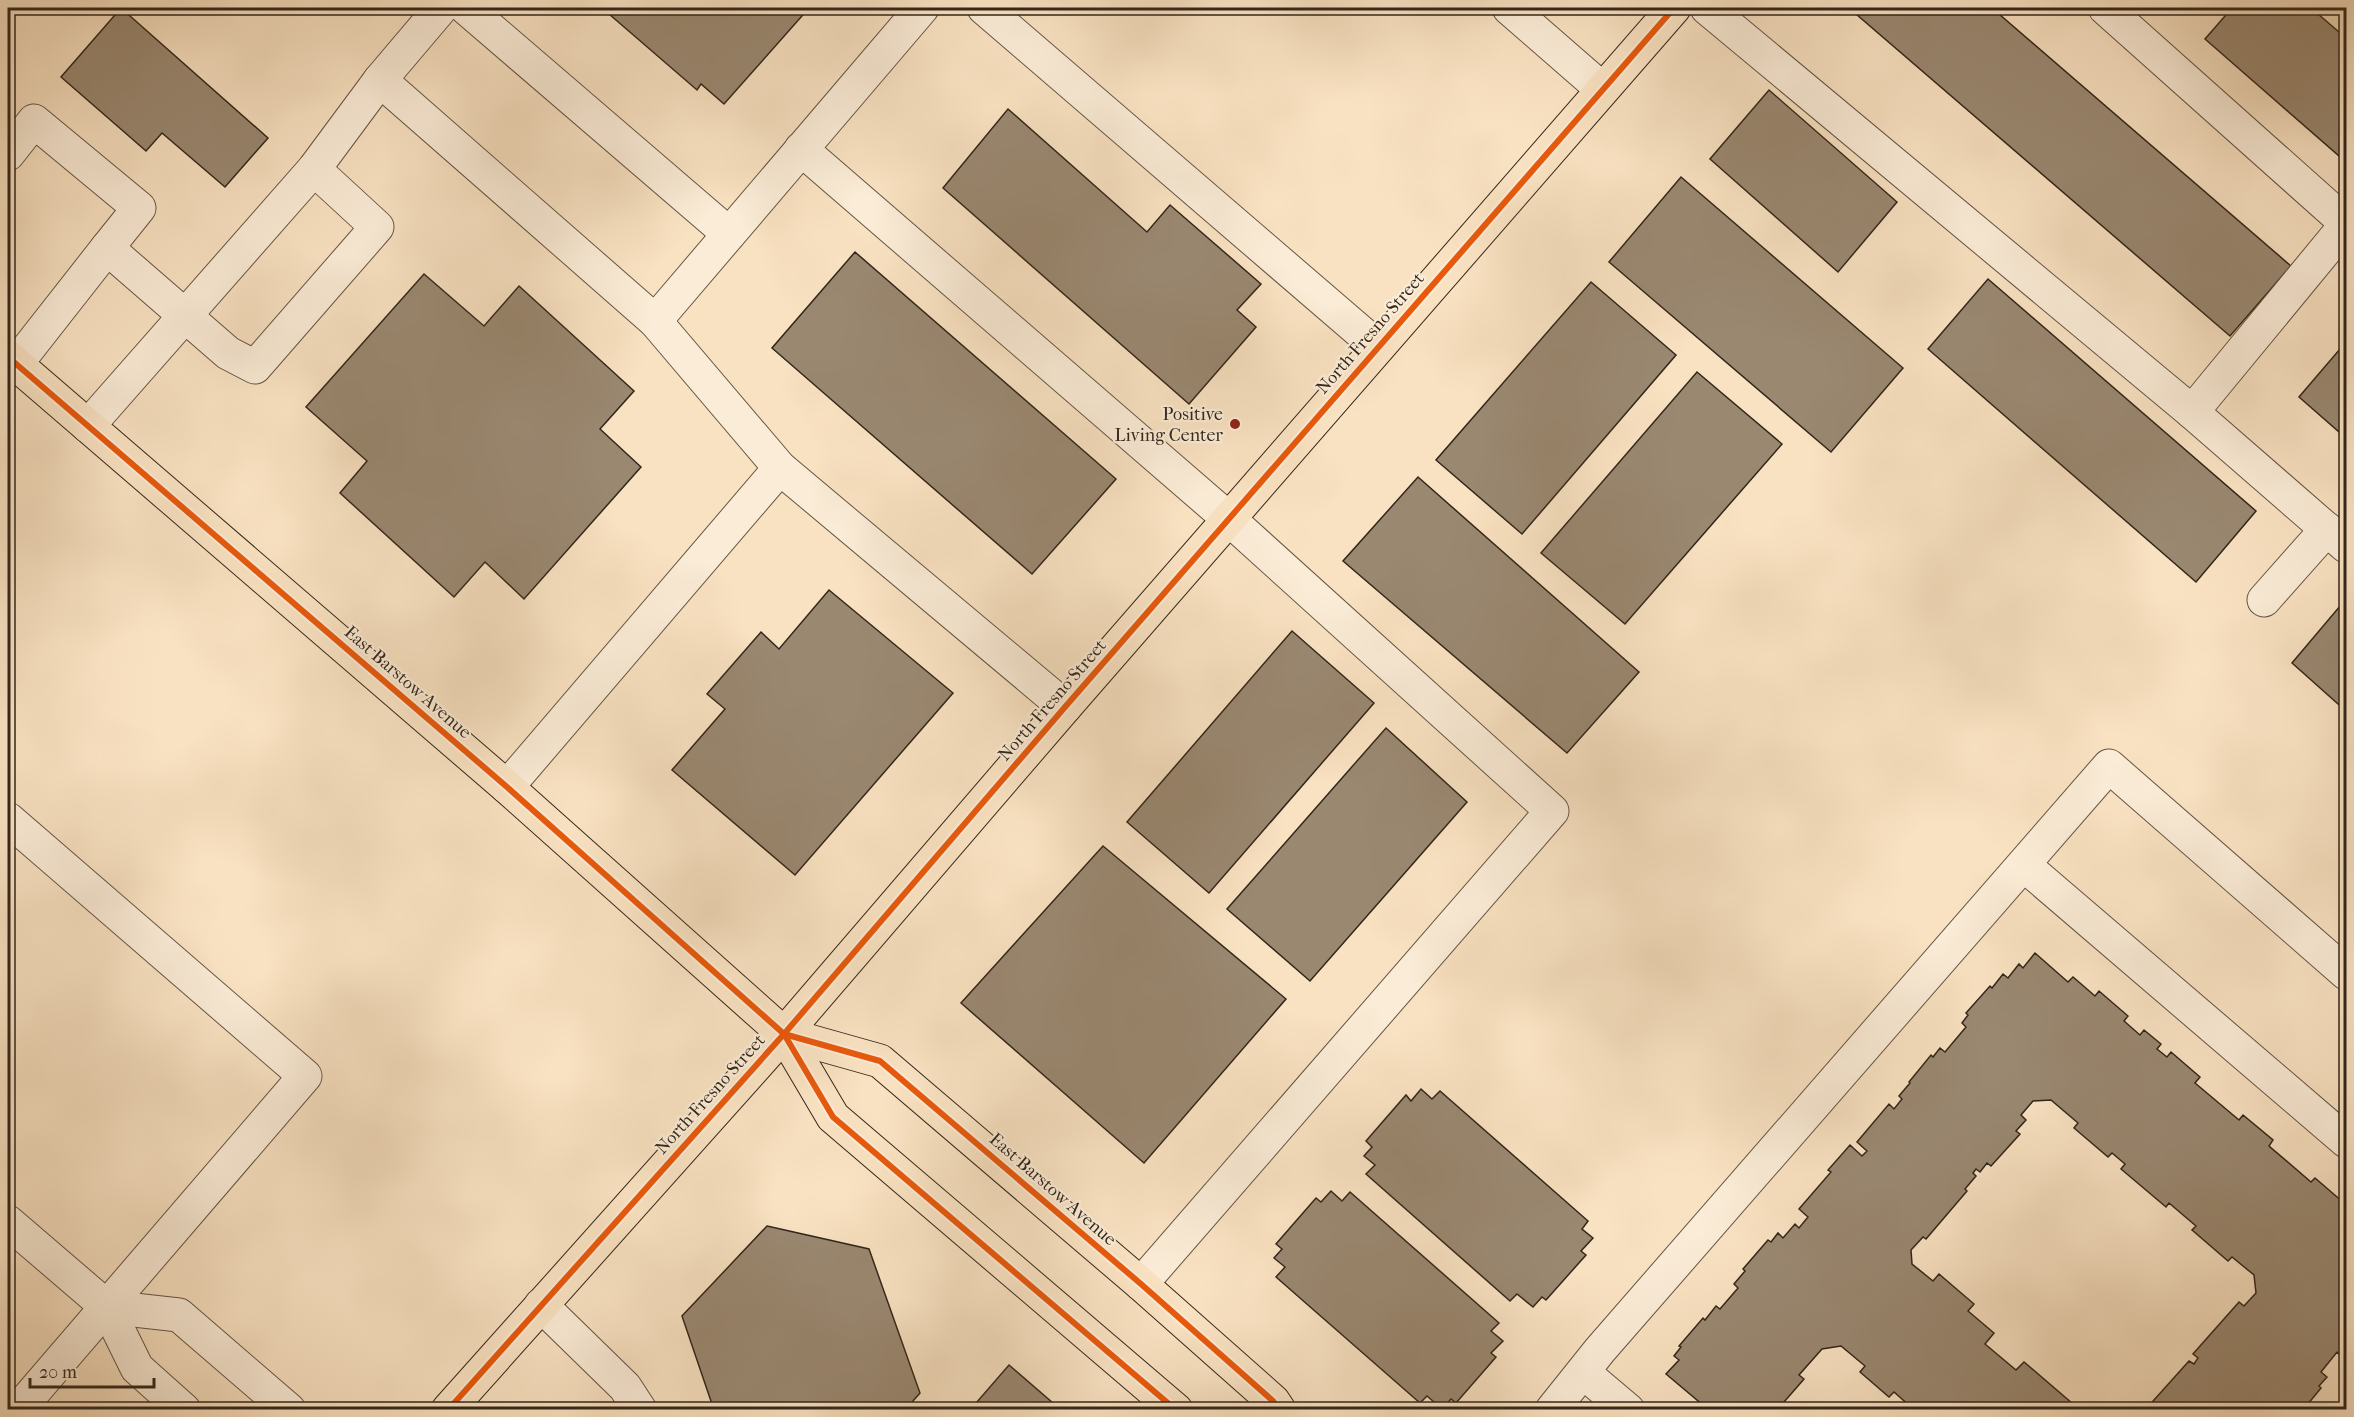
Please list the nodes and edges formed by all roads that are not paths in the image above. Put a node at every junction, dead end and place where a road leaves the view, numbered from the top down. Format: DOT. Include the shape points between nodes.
graph roads {
  1 [pos="441,8"];
  2 [pos="466,8"];
  3 [pos="922,8"];
  4 [pos="984,8"];
  5 [pos="1509,8"];
  6 [pos="1674,8"];
  7 [pos="1707,8"];
  8 [pos="2127,14"];
  9 [pos="380,80"];
  10 [pos="1602,89"];
  11 [pos="801,149"];
  12 [pos="8,154"];
  13 [pos="314,169"];
  14 [pos="2346,224"];
  15 [pos="729,234"];
  16 [pos="107,248"];
  17 [pos="184,317"];
  18 [pos="655,321"];
  19 [pos="1378,346"];
  20 [pos="12,360"];
  21 [pos="2192,412"];
  22 [pos="88,426"];
  23 [pos="780,468"];
  24 [pos="1230,520"];
  25 [pos="2337,537"];
  26 [pos="2264,600"];
  27 [pos="1065,707"];
  28 [pos="507,787"];
  29 [pos="8,819"];
  30 [pos="2024,865"];
  31 [pos="2346,973"];
  32 [pos="784,1034"];
  33 [pos="2346,1140"];
  34 [pos="8,1222"];
  35 [pos="1141,1284"];
  36 [pos="541,1305"];
  37 [pos="107,1307"];
  38 [pos="1583,1372"];
  39 [pos="18,1410"];
  40 [pos="184,1410"];
  41 [pos="289,1410"];
  42 [pos="448,1410"];
  43 [pos="640,1410"];
  44 [pos="1176,1410"];
  45 [pos="1279,1410"];
  46 [pos="1552,1410"];
  47 [pos="1628,1410"];
  1 -- 9 [label="street"];
  2 -- 15 [label="street"];
  3 -- 11 [label="street"];
  4 -- 19 [label="street"];
  5 -- 10 [label="street"];
  6 -- 10 [label="main road, North Fresno Street"];
  7 -- 21 [label="street"];
  8 -- 14 [label="street"];
  9 -- 13 [label="street"];
  9 -- 18 [label="street"];
  10 -- 19 [label="main road, North Fresno Street"];
  11 -- 15 [label="street"];
  11 -- 24 [label="street"];
  12 -- 16 [label="street" via="34,121 139,208"];
  13 -- 17 [label="street"];
  13 -- 17 [label="street" via="377,227 255,367 228,353"];
  14 -- 21 [label="street"];
  15 -- 18 [label="street"];
  16 -- 17 [label="street"];
  16 -- 20 [label="street"];
  17 -- 22 [label="street"];
  18 -- 23 [label="street"];
  19 -- 24 [label="main road, North Fresno Street"];
  20 -- 22 [label="main road, East Barstow Avenue"];
  21 -- 25 [label="street"];
  22 -- 28 [label="main road, East Barstow Avenue"];
  23 -- 27 [label="street"];
  23 -- 28 [label="street"];
  24 -- 27 [label="main road, North Fresno Street"];
  24 -- 35 [label="street" via="1552,811"];
  25 -- 26 [label="street"];
  27 -- 32 [label="main road, North Fresno Street"];
  28 -- 32 [label="main road, East Barstow Avenue"];
  29 -- 37 [label="street" via="305,1076"];
  30 -- 31 [label="street" via="2109,766"];
  30 -- 33 [label="street"];
  30 -- 38 [label="street"];
  32 -- 35 [label="main road, East Barstow Avenue" via="880,1061"];
  32 -- 36 [label="main road, North Fresno Street"];
  32 -- 44 [label="main road, East Barstow Avenue" via="833,1117"];
  34 -- 37 [label="street"];
  35 -- 45 [label="main road, East Barstow Avenue"];
  36 -- 42 [label="main road, North Fresno Street"];
  36 -- 43 [label="street" via="625,1387"];
  37 -- 39 [label="street"];
  37 -- 40 [label="street" via="137,1368"];
  37 -- 41 [label="street" via="179,1315"];
  38 -- 46 [label="street"];
  38 -- 47 [label="street"];
}
